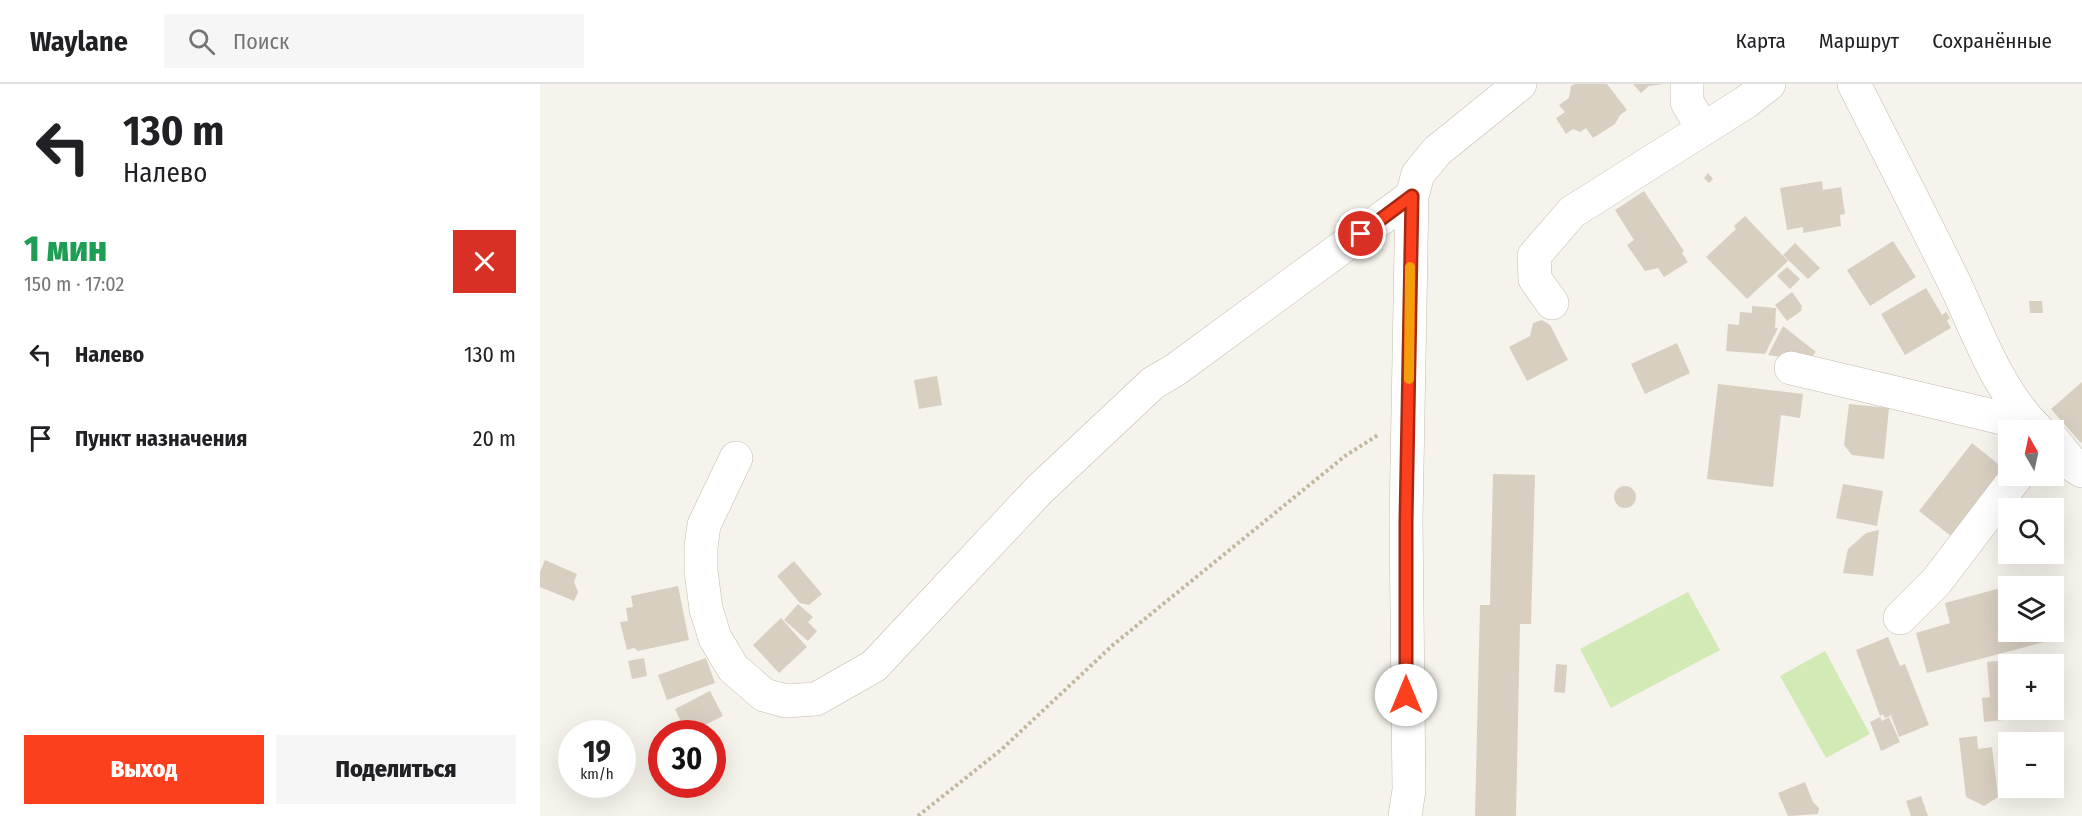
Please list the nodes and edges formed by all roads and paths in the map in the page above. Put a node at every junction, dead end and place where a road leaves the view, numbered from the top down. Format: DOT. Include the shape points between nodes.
graph roads {
  1 [pos="1520,84"];
  2 [pos="1687,84"];
  3 [pos="1769,84"];
  4 [pos="1854,84"];
  5 [pos="1703,129"];
  6 [pos="1412,196"];
  7 [pos="1552,303"];
  8 [pos="1791,368"];
  9 [pos="1409,415"];
  10 [pos="2006,420"];
  11 [pos="2027,420"];
  12 [pos="2064,456"];
  13 [pos="736,458"];
  14 [pos="2082,471"];
  15 [pos="2009,486"];
  16 [pos="1900,618"];
  17 [pos="918,816"];
  18 [pos="1405,816"];
  1 -- 6 [label="street" via="1437,151 1418,174"];
  2 -- 5 [label="street" via="1687,102"];
  3 -- 5 [label="street"];
  4 -- 11 [label="street" via="2003,387"];
  5 -- 7 [label="street" via="1572,212 1534,256 1535,279"];
  6 -- 9 [label="street"];
  6 -- 13 [label="street" via="1153,383 1039,490 874,666 816,699 786,701 764,695 733,668 715,638 706,609 701,547 704,525"];
  8 -- 10 [label="street"];
  9 -- 17 [label="path" via="1345,456 1114,644 1002,749"];
  9 -- 18 [label="street"];
  12 -- 14 [label="street"];
  15 -- 16 [label="street" via="1936,582"];
}
